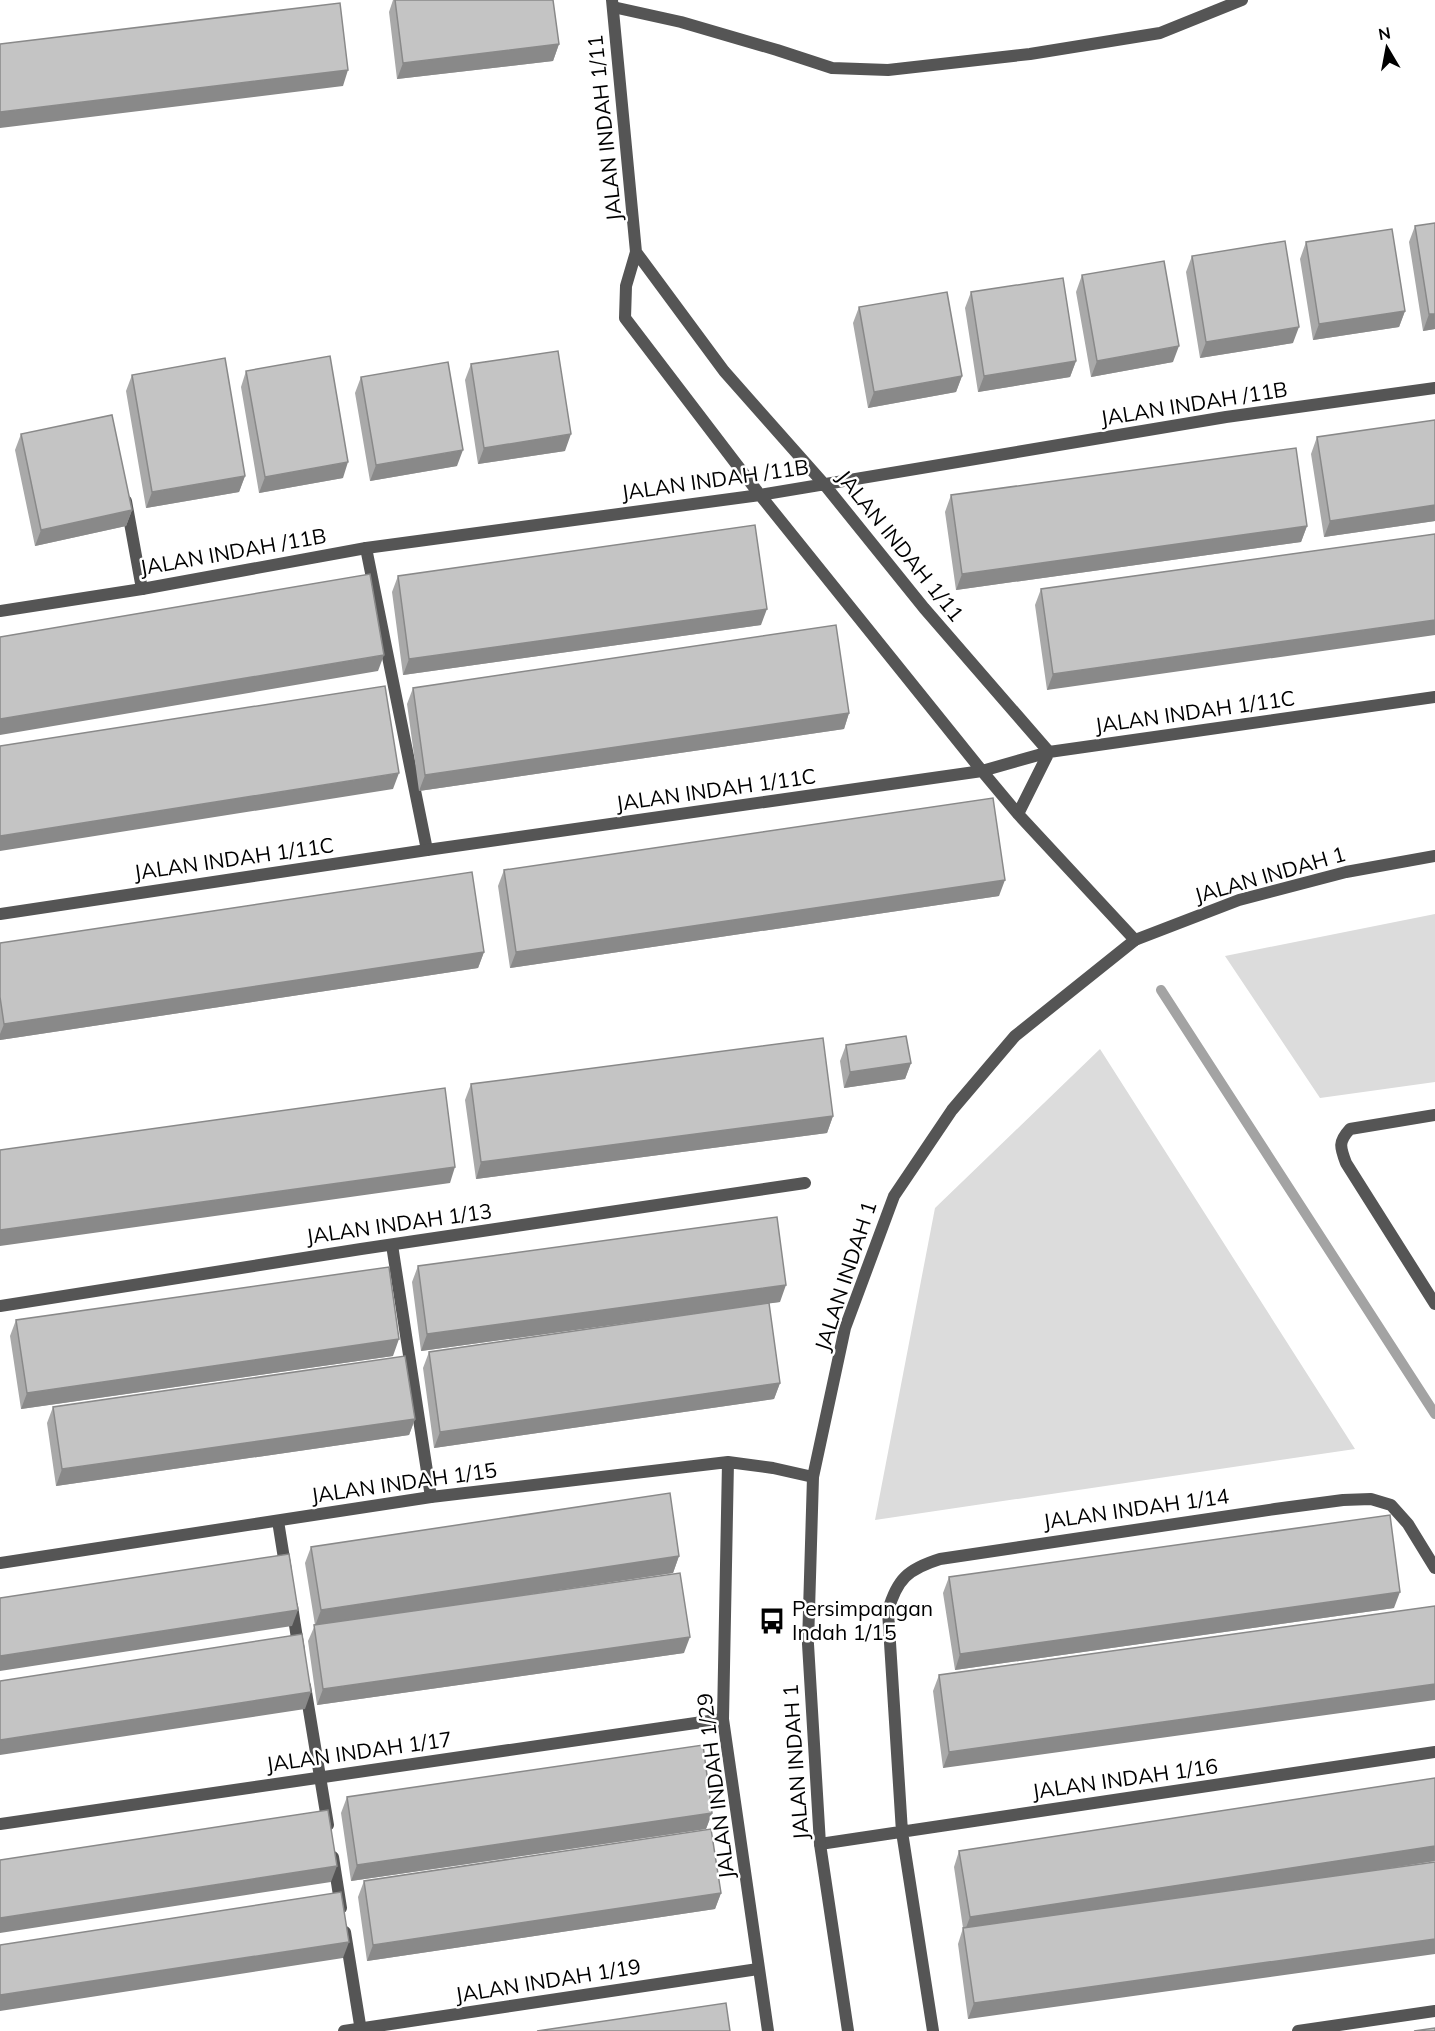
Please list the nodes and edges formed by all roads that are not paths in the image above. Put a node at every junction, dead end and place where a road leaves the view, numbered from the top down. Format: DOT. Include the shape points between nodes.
graph roads {
  1 [pos="1242,0"];
  2 [pos="612,4"];
  3 [pos="636,252"];
  4 [pos="1435,388"];
  5 [pos="824,484"];
  6 [pos="124,489"];
  7 [pos="760,495"];
  8 [pos="366,548"];
  9 [pos="142,589"];
  10 [pos="0,611"];
  11 [pos="1435,697"];
  12 [pos="1049,752"];
  13 [pos="982,771"];
  14 [pos="1018,814"];
  15 [pos="427,850"];
  16 [pos="1435,856"];
  17 [pos="0,914"];
  18 [pos="1135,940"];
  19 [pos="1435,1115"];
  20 [pos="805,1183"];
  21 [pos="392,1245"];
  22 [pos="1435,1304"];
  23 [pos="0,1306"];
  24 [pos="728,1462"];
  25 [pos="813,1477"];
  26 [pos="431,1497"];
  27 [pos="278,1521"];
  28 [pos="0,1563"];
  29 [pos="1435,1568"];
  30 [pos="723,1719"];
  31 [pos="1435,1752"];
  32 [pos="320,1777"];
  33 [pos="0,1824"];
  34 [pos="902,1832"];
  35 [pos="820,1844"];
  36 [pos="758,1969"];
  37 [pos="1435,2011"];
  38 [pos="1364,2026"];
  39 [pos="361,2030"];
  40 [pos="344,2031"];
  41 [pos="768,2031"];
  42 [pos="848,2031"];
  43 [pos="933,2031"];
  44 [pos="1298,2031"];
  1 -- 2 [label="street" via="1160,33 1030,54 888,70 832,68"];
  2 -- 3 [label="street, JALAN INDAH 1/11"];
  3 -- 5 [label="street, JALAN INDAH 1/11" via="724,371"];
  3 -- 7 [label="street, JALAN INDAH 1/11" via="626,286 625,318"];
  4 -- 5 [label="street, JALAN INDAH /11B" via="1226,417"];
  5 -- 7 [label="street, JALAN INDAH /11B"];
  5 -- 12 [label="street, JALAN INDAH 1/11" via="924,608"];
  6 -- 9 [label="street"];
  7 -- 8 [label="street, JALAN INDAH /11B"];
  7 -- 13 [label="street, JALAN INDAH 1/11"];
  8 -- 9 [label="street, JALAN INDAH /11B"];
  8 -- 15 [label="street"];
  9 -- 10 [label="street, JALAN INDAH /11B"];
  11 -- 12 [label="street, JALAN INDAH 1/11C"];
  12 -- 13 [label="street, JALAN INDAH 1/11C"];
  12 -- 14 [label="street"];
  13 -- 14 [label="street, JALAN INDAH 1/11"];
  13 -- 15 [label="street, JALAN INDAH 1/11C"];
  14 -- 18 [label="street, JALAN INDAH 1/11"];
  15 -- 17 [label="street, JALAN INDAH 1/11C"];
  16 -- 18 [label="street, JALAN INDAH 1" via="1346,872 1239,900"];
  18 -- 25 [label="street, JALAN INDAH 1" via="1015,1036 952,1110 894,1196 845,1328"];
  19 -- 22 [label="street" via="1350,1129 1342,1137 1341,1149"];
  20 -- 21 [label="street, JALAN INDAH 1/13"];
  21 -- 23 [label="street, JALAN INDAH 1/13"];
  21 -- 26 [label="street"];
  24 -- 25 [label="street, JALAN INDAH 1/15"];
  24 -- 26 [label="street, JALAN INDAH 1/15"];
  24 -- 30 [label="street, JALAN INDAH 1/29"];
  25 -- 35 [label="street, JALAN INDAH 1" via="808,1644"];
  26 -- 27 [label="street, JALAN INDAH 1/15"];
  27 -- 28 [label="street, JALAN INDAH 1/15"];
  27 -- 32 [label="street"];
  29 -- 34 [label="street, JALAN INDAH 1/14" via="1408,1524 1390,1505 1371,1499 1167,1524 921,1565 893,1593 888,1611"];
  30 -- 32 [label="street, JALAN INDAH 1/17"];
  30 -- 36 [label="street, JALAN INDAH 1/29"];
  31 -- 34 [label="street, JALAN INDAH 1/16"];
  32 -- 33 [label="street, JALAN INDAH 1/17"];
  32 -- 39 [label="street"];
  34 -- 35 [label="street, JALAN INDAH 1/16"];
  34 -- 43 [label="street"];
  35 -- 42 [label="street, JALAN INDAH 1"];
  36 -- 39 [label="street, JALAN INDAH 1/19"];
  36 -- 41 [label="street, JALAN INDAH 1/29"];
  37 -- 38 [label="street"];
  38 -- 44 [label="street"];
  39 -- 40 [label="street, JALAN INDAH 1/19"];
}
